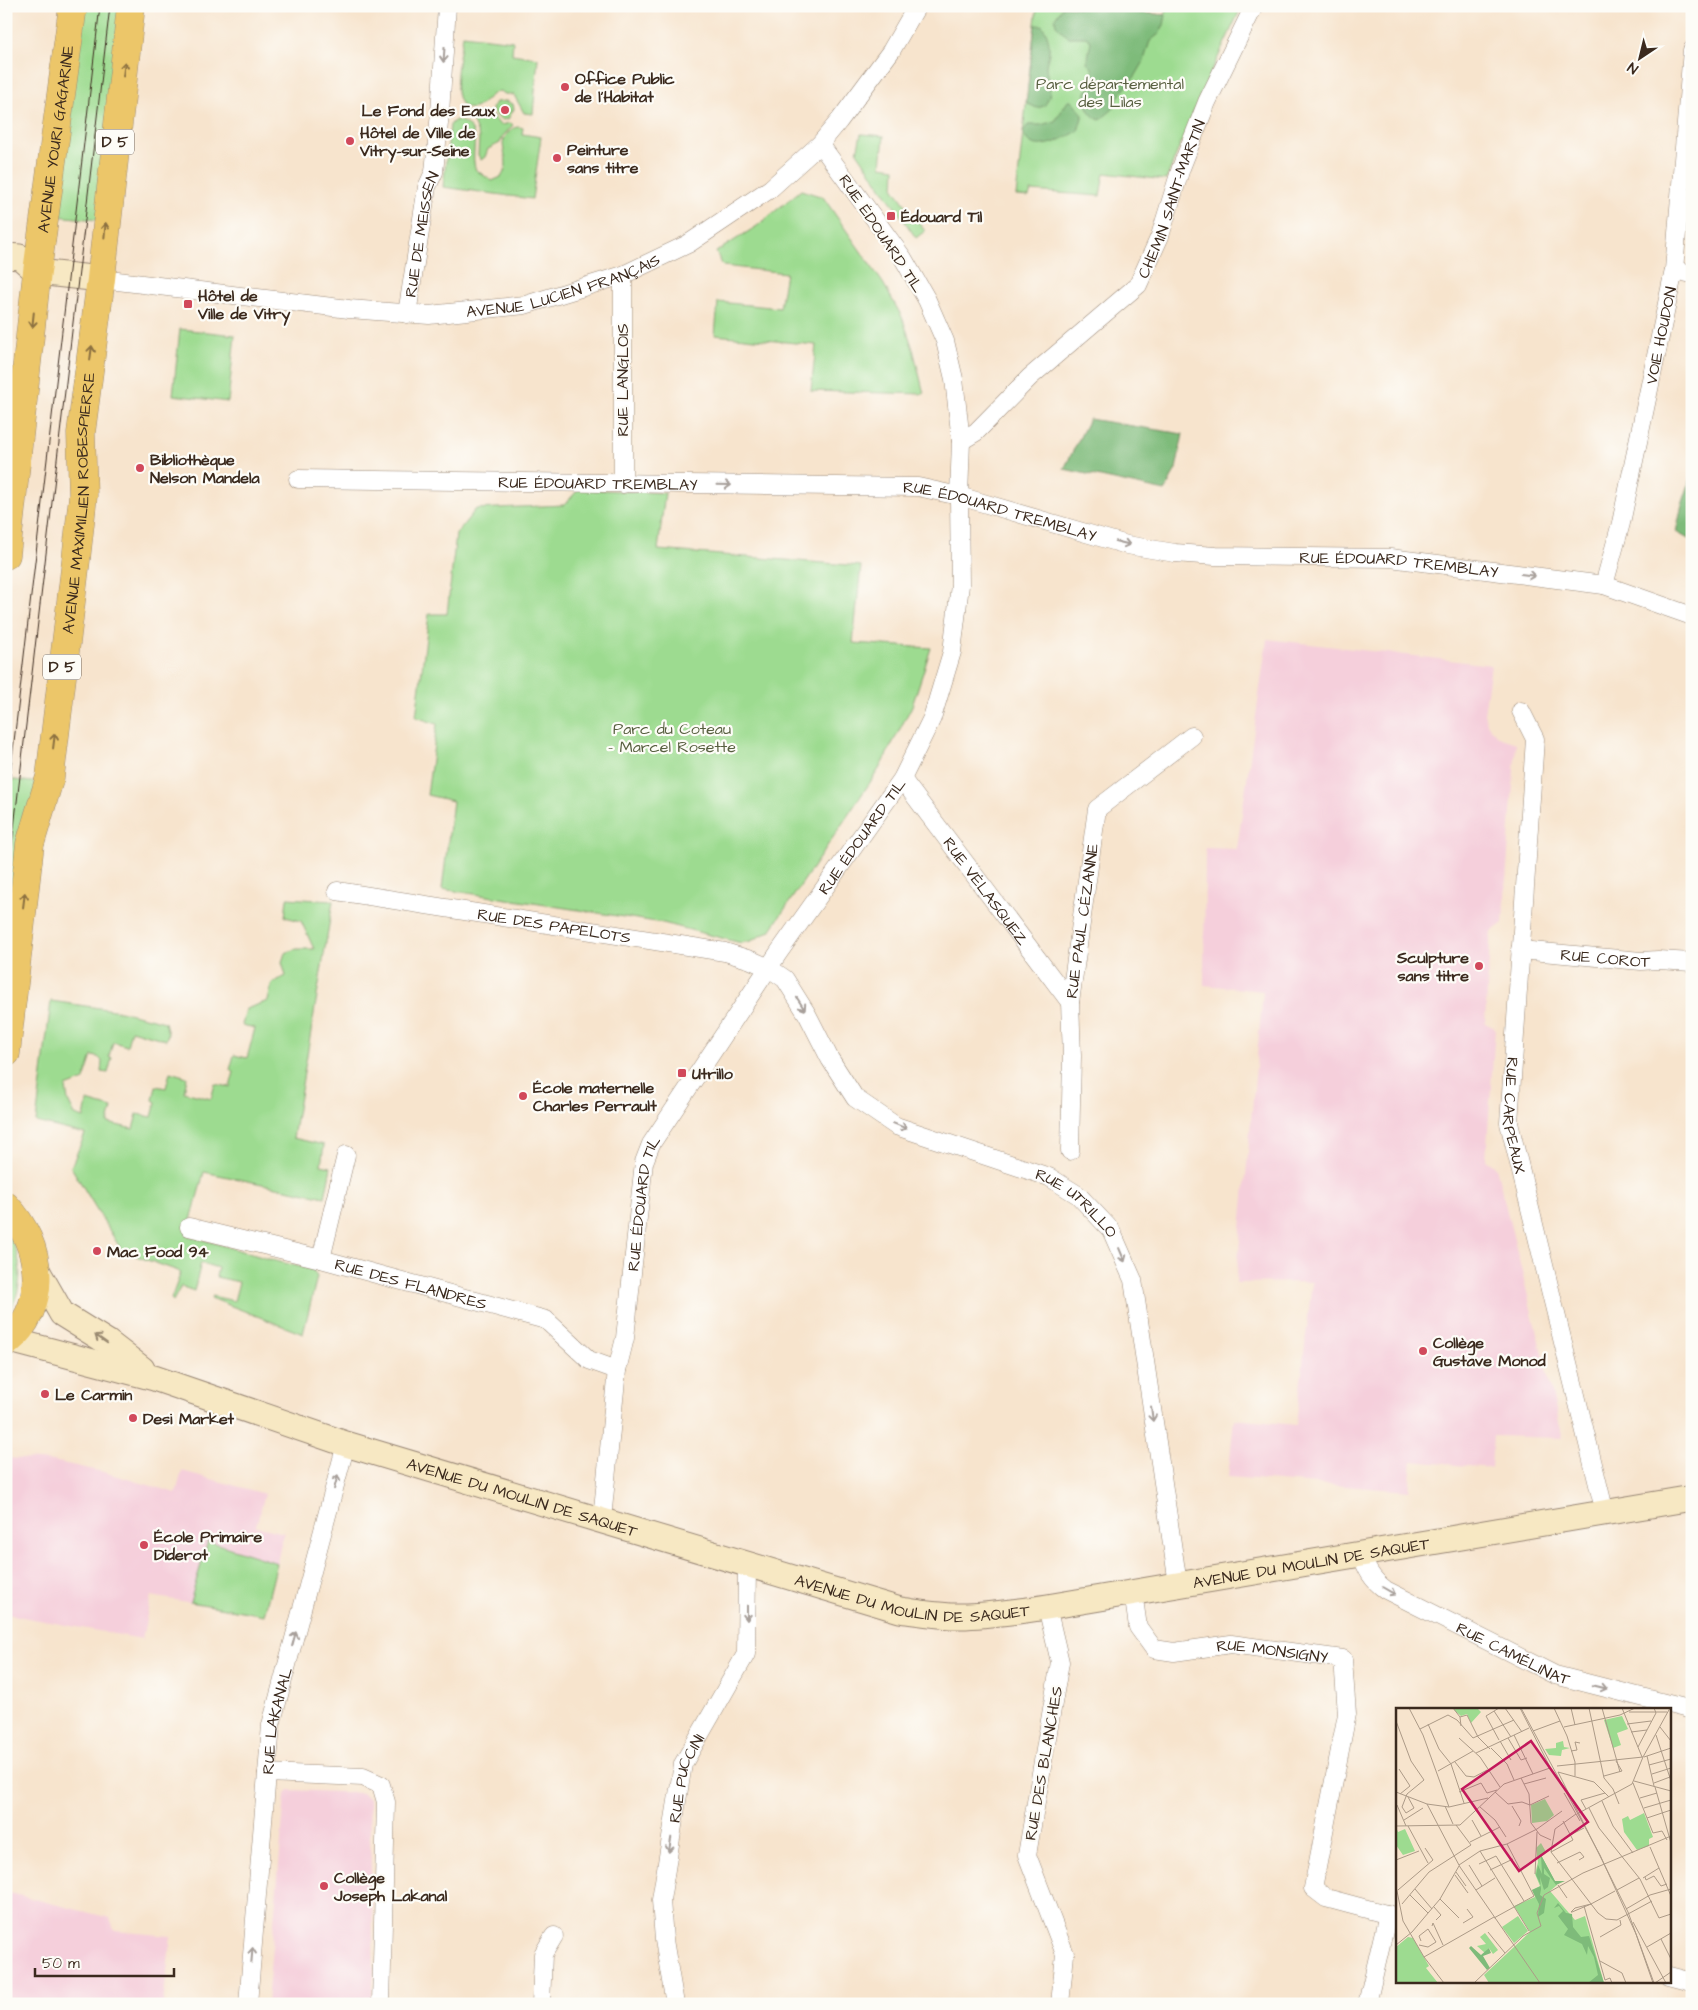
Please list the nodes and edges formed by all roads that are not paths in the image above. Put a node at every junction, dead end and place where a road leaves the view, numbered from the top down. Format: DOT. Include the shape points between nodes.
graph roads {
  1 [pos="73,6"];
  2 [pos="131,6"];
  3 [pos="447,6"];
  4 [pos="917,6"];
  5 [pos="1254,6"];
  6 [pos="1692,50"];
  7 [pos="820,144"];
  8 [pos="6,256"];
  9 [pos="1674,270"];
  10 [pos="37,272"];
  11 [pos="1692,274"];
  12 [pos="622,276"];
  13 [pos="101,279"];
  14 [pos="407,314"];
  15 [pos="961,441"];
  16 [pos="298,479"];
  17 [pos="623,484"];
  18 [pos="958,496"];
  19 [pos="6,555"];
  20 [pos="1604,585"];
  21 [pos="1692,616"];
  22 [pos="1521,711"];
  23 [pos="1192,736"];
  24 [pos="902,778"];
  25 [pos="337,891"];
  26 [pos="1520,950"];
  27 [pos="1692,962"];
  28 [pos="769,968"];
  29 [pos="1070,1002"];
  30 [pos="6,1052"];
  31 [pos="1070,1151"];
  32 [pos="346,1155"];
  33 [pos="6,1206"];
  34 [pos="189,1227"];
  35 [pos="321,1259"];
  36 [pos="37,1270"];
  37 [pos="8,1342"];
  38 [pos="617,1370"];
  39 [pos="154,1378"];
  40 [pos="346,1444"];
  41 [pos="1692,1498"];
  42 [pos="1605,1512"];
  43 [pos="602,1519"];
  44 [pos="1361,1554"];
  45 [pos="747,1564"];
  46 [pos="1178,1584"];
  47 [pos="1133,1592"];
  48 [pos="1047,1606"];
  49 [pos="1692,1710"];
  50 [pos="267,1773"];
  51 [pos="1392,1915"];
  52 [pos="554,1936"];
  53 [pos="1670,1976"];
  54 [pos="1692,1982"];
  55 [pos="248,2004"];
  56 [pos="381,2004"];
  57 [pos="540,2004"];
  58 [pos="675,2004"];
  59 [pos="1060,2004"];
  60 [pos="1367,2004"];
  1 -- 10 [label="main road, AVENUE YOURI GAGARINE"];
  13 -- 2 [label="main road, D 5, one-way"];
  3 -- 14 [label="street, RUE DE MEISSEN, one-way" via="434,172 427,187"];
  4 -- 7 [label="street, AVENUE LUCIEN FRANÇAIS" via="891,51"];
  5 -- 15 [label="street, CHEMIN SAINT-MARTIN" via="1207,102 1160,236 1138,285 1030,377 976,432"];
  6 -- 9 [label="street, VOIE HOUDON"];
  7 -- 12 [label="street, AVENUE LUCIEN FRANÇAIS" via="770,189 688,244"];
  7 -- 15 [label="street, RUE ÉDOUARD TIL" via="903,258 927,300 945,341 954,379"];
  8 -- 10 [label="main road" via="20,257"];
  9 -- 11 [label="street"];
  9 -- 20 [label="street, VOIE HOUDON"];
  10 -- 13 [label="main road"];
  10 -- 19 [label="main road, one-way"];
  12 -- 14 [label="street, AVENUE LUCIEN FRANÇAIS" via="525,305 440,314"];
  12 -- 17 [label="street, RUE LANGLOIS"];
  13 -- 14 [label="street, AVENUE LUCIEN FRANÇAIS"];
  30 -- 13 [label="main road, AVENUE MAXIMILIEN ROBESPIERRE / D 5, one-way" via="30,844 51,768 83,496 81,433"];
  15 -- 18 [label="street, RUE ÉDOUARD TIL"];
  16 -- 17 [label="street, RUE ÉDOUARD TREMBLAY"];
  17 -- 18 [label="street, RUE ÉDOUARD TREMBLAY, one-way" via="918,487"];
  18 -- 20 [label="street, RUE ÉDOUARD TREMBLAY, one-way" via="1127,544 1175,553 1390,558"];
  18 -- 24 [label="street, RUE ÉDOUARD TIL" via="960,585 952,652 932,718"];
  20 -- 21 [label="street, RUE ÉDOUARD TREMBLAY"];
  22 -- 26 [label="street, RUE CARPEAUX" via="1535,739"];
  23 -- 29 [label="street, RUE PAUL CÉZANNE" via="1097,809"];
  24 -- 28 [label="street, RUE ÉDOUARD TIL"];
  24 -- 29 [label="street, RUE VÉLASQUEZ"];
  25 -- 28 [label="street, RUE DES PAPELOTS" via="725,952"];
  26 -- 27 [label="street, RUE COROT"];
  26 -- 42 [label="street, RUE CARPEAUX" via="1509,1123"];
  28 -- 38 [label="street, RUE ÉDOUARD TIL" via="651,1144 644,1162 625,1338"];
  28 -- 46 [label="street, RUE UTRILLO, one-way" via="785,979 855,1098 896,1126 1049,1177 1078,1195 1111,1230 1132,1280"];
  29 -- 31 [label="street, RUE PAUL CÉZANNE"];
  32 -- 35 [label="street"];
  33 -- 36 [label="main road" via="21,1223 31,1242"];
  34 -- 35 [label="street, RUE DES FLANDRES"];
  35 -- 38 [label="street, RUE DES FLANDRES" via="546,1320 589,1360"];
  36 -- 37 [label="main road" via="31,1308"];
  39 -- 36 [label="main road, AVENUE DU MOULIN DE SAQUET, one-way" via="107,1342 62,1314"];
  37 -- 39 [label="main road, AVENUE DU MOULIN DE SAQUET"];
  38 -- 43 [label="street, RUE ÉDOUARD TIL"];
  39 -- 40 [label="main road, AVENUE DU MOULIN DE SAQUET"];
  40 -- 43 [label="main road, AVENUE DU MOULIN DE SAQUET"];
  50 -- 40 [label="street, RUE LAKANAL, one-way" via="271,1725"];
  41 -- 42 [label="main road, AVENUE DU MOULIN DE SAQUET"];
  42 -- 44 [label="main road, AVENUE DU MOULIN DE SAQUET"];
  43 -- 45 [label="main road, AVENUE DU MOULIN DE SAQUET"];
  44 -- 46 [label="main road, AVENUE DU MOULIN DE SAQUET"];
  44 -- 49 [label="street, RUE CAMÉLINAT, one-way" via="1366,1568 1386,1590 1555,1675"];
  45 -- 48 [label="main road, AVENUE DU MOULIN DE SAQUET" via="900,1610 965,1616"];
  45 -- 58 [label="street, RUE PUCCINI, one-way" via="746,1654 683,1764 661,1900"];
  46 -- 47 [label="main road, AVENUE DU MOULIN DE SAQUET"];
  47 -- 48 [label="main road, AVENUE DU MOULIN DE SAQUET"];
  47 -- 51 [label="street, RUE MONSIGNY" via="1138,1627 1154,1649 1174,1652 1231,1644 1343,1659 1347,1714 1313,1888 1326,1898"];
  48 -- 59 [label="street, RUE DES BLANCHES" via="1060,1662 1027,1855 1065,1954"];
  55 -- 50 [label="street, RUE LAKANAL, one-way"];
  50 -- 56 [label="street" via="363,1777 382,1785 386,1802"];
  51 -- 60 [label="street"];
  52 -- 57 [label="street" via="543,1954"];
  53 -- 54 [label="street"];
}
